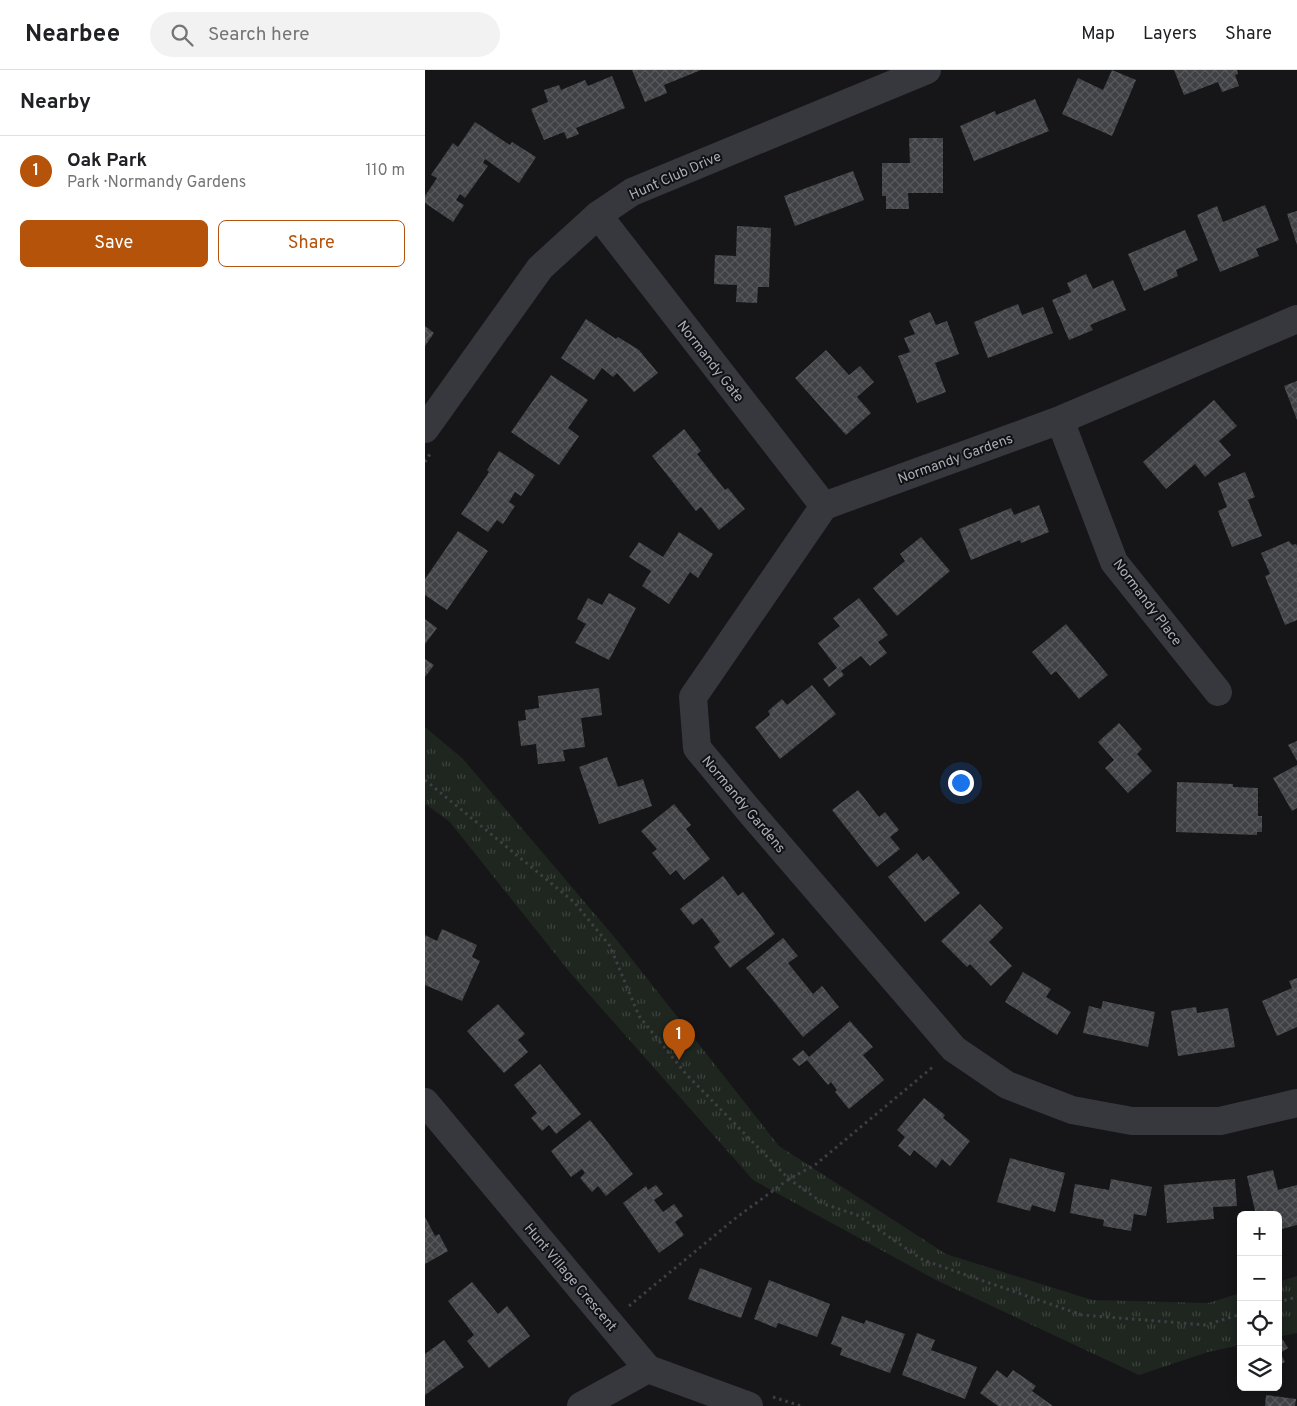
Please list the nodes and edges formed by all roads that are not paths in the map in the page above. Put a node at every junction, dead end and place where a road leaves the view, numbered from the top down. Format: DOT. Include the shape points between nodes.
graph roads {
  1 [pos="927,70"];
  2 [pos="598,215"];
  3 [pos="1297,319"];
  4 [pos="1060,420"];
  5 [pos="429,439"];
  6 [pos="824,506"];
  7 [pos="1217,692"];
  8 [pos="425,1102"];
  9 [pos="1297,1103"];
  10 [pos="648,1369"];
  11 [pos="581,1406"];
  12 [pos="749,1406"];
  1 -- 2 [label="street, Hunt Club Drive" via="632,192"];
  2 -- 5 [label="street, Hunt Club Drive" via="540,268"];
  2 -- 6 [label="street, Normandy Gate"];
  3 -- 4 [label="street, Normandy Gardens"];
  4 -- 6 [label="street, Normandy Gardens"];
  4 -- 7 [label="street, Normandy Place" via="1114,562"];
  6 -- 9 [label="street, Normandy Gardens" via="693,697 697,748 953,1049 1007,1085 1072,1110 1132,1121 1220,1121"];
  8 -- 10 [label="street, Hunt Village Crescent"];
  10 -- 11 [label="street"];
  10 -- 12 [label="street, Hunt Village Crescent"];
}
